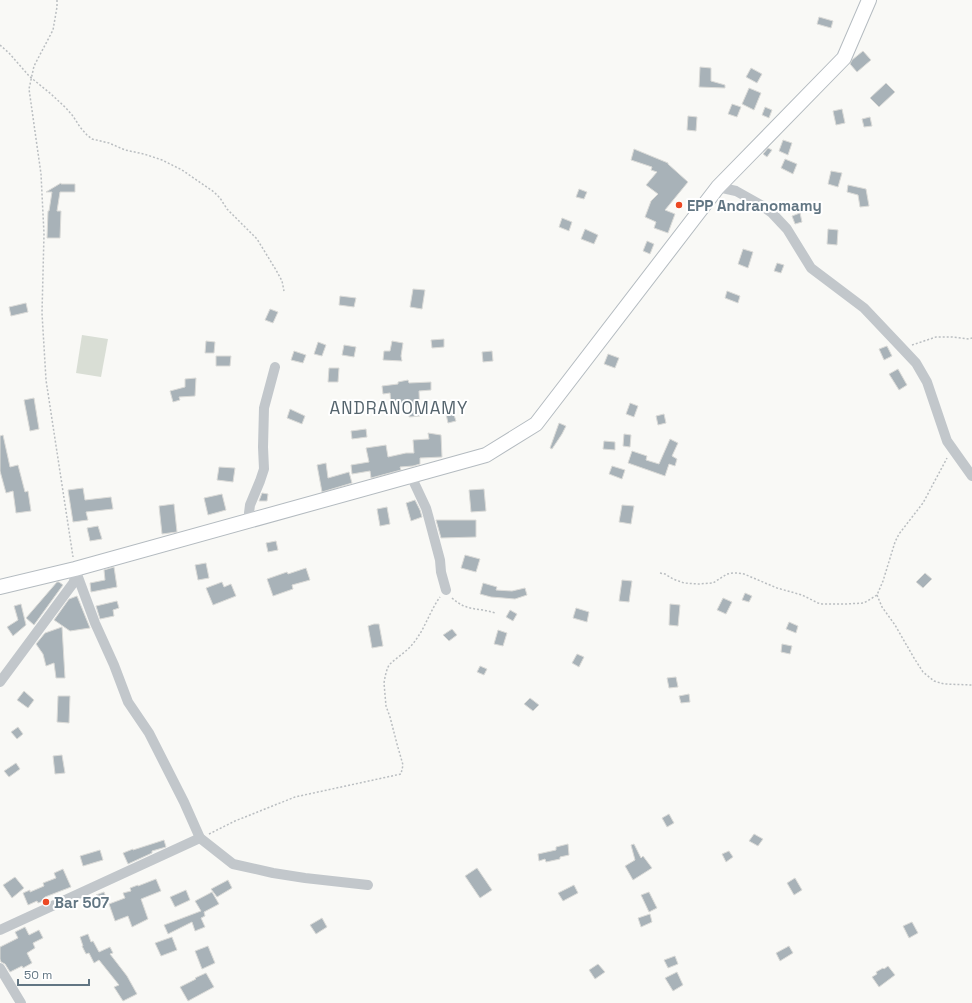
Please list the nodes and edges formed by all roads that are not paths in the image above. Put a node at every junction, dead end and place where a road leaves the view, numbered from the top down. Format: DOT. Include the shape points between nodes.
graph roads {
  1 [pos="869,0"];
  2 [pos="718,187"];
  3 [pos="275,368"];
  4 [pos="411,476"];
  5 [pos="972,476"];
  6 [pos="250,521"];
  7 [pos="75,569"];
  8 [pos="0,587"];
  9 [pos="446,590"];
  10 [pos="0,682"];
  11 [pos="200,838"];
  12 [pos="368,885"];
  13 [pos="0,930"];
  14 [pos="0,968"];
  15 [pos="21,1003"];
  1 -- 2 [label="main road" via="844,58"];
  2 -- 4 [label="main road" via="536,424 486,456"];
  2 -- 5 [label="street" via="736,191 772,213 787,229 811,268 864,308 916,363 927,382 947,441"];
  3 -- 6 [label="street" via="264,408 264,469 250,505"];
  4 -- 6 [label="main road"];
  4 -- 9 [label="street" via="426,508"];
  6 -- 7 [label="main road"];
  7 -- 8 [label="main road"];
  7 -- 10 [label="street" via="74,582"];
  7 -- 11 [label="street" via="128,702 152,740"];
  11 -- 12 [label="street" via="233,864 273,873"];
  11 -- 13 [label="street"];
  14 -- 15 [label="street"];
}
